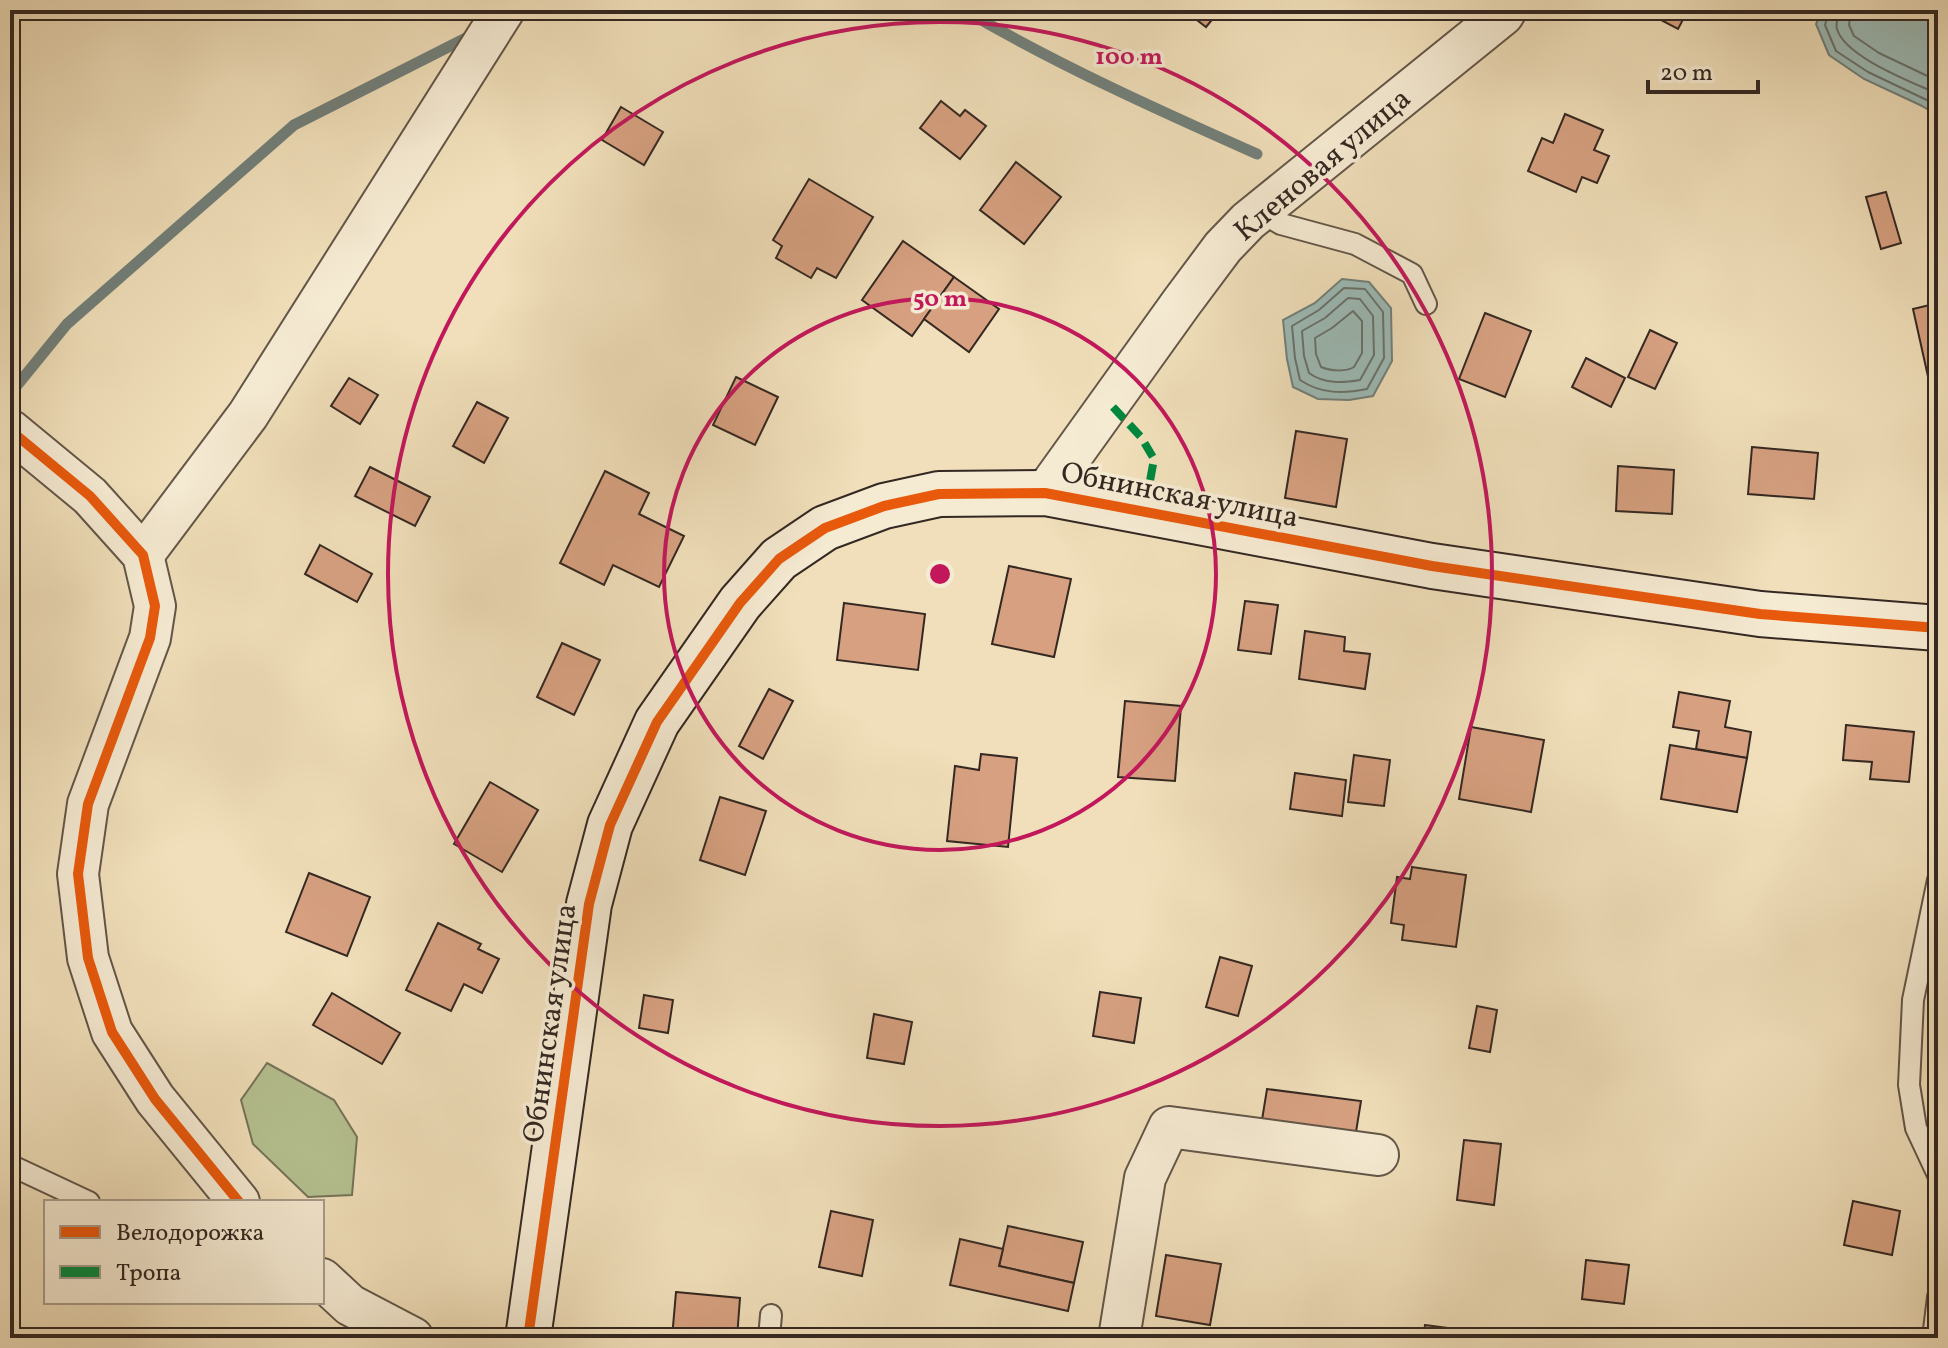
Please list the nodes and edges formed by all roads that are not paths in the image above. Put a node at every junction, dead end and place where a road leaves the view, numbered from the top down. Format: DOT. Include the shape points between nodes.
graph roads {
  1 [pos="504,10"];
  2 [pos="1506,10"];
  3 [pos="1260,212"];
  4 [pos="1426,304"];
  5 [pos="10,430"];
  6 [pos="1045,493"];
  7 [pos="143,555"];
  8 [pos="1938,628"];
  9 [pos="1938,880"];
  10 [pos="1378,1155"];
  11 [pos="10,1165"];
  12 [pos="1938,1175"];
  13 [pos="85,1200"];
  14 [pos="237,1200"];
  15 [pos="331,1294"];
  16 [pos="1938,1297"];
  17 [pos="771,1315"];
  18 [pos="413,1338"];
  19 [pos="528,1338"];
  20 [pos="769,1338"];
  21 [pos="1119,1338"];
  22 [pos="1933,1338"];
  1 -- 7 [label="street" via="248,415"];
  2 -- 3 [label="street, Кленовая улица"];
  3 -- 4 [label="lane" via="1281,224 1355,244 1412,274"];
  3 -- 6 [label="street, Кленовая улица" via="1223,247"];
  5 -- 7 [label="street" via="90,496"];
  6 -- 8 [label="street, Обнинская улица" via="1448,568 1760,614"];
  6 -- 19 [label="street, Обнинская улица" via="939,494 884,506 825,528 779,559 740,603 657,722 610,825 589,904"];
  7 -- 14 [label="street" via="155,606 150,638 88,804 78,874 88,958 112,1032 155,1099"];
  9 -- 12 [label="lane" via="1913,1000 1909,1085 1916,1128"];
  10 -- 21 [label="street" via="1169,1127 1145,1178"];
  11 -- 13 [label="lane"];
  15 -- 18 [label="street"];
  16 -- 22 [label="lane"];
  17 -- 20 [label="lane"];
}
